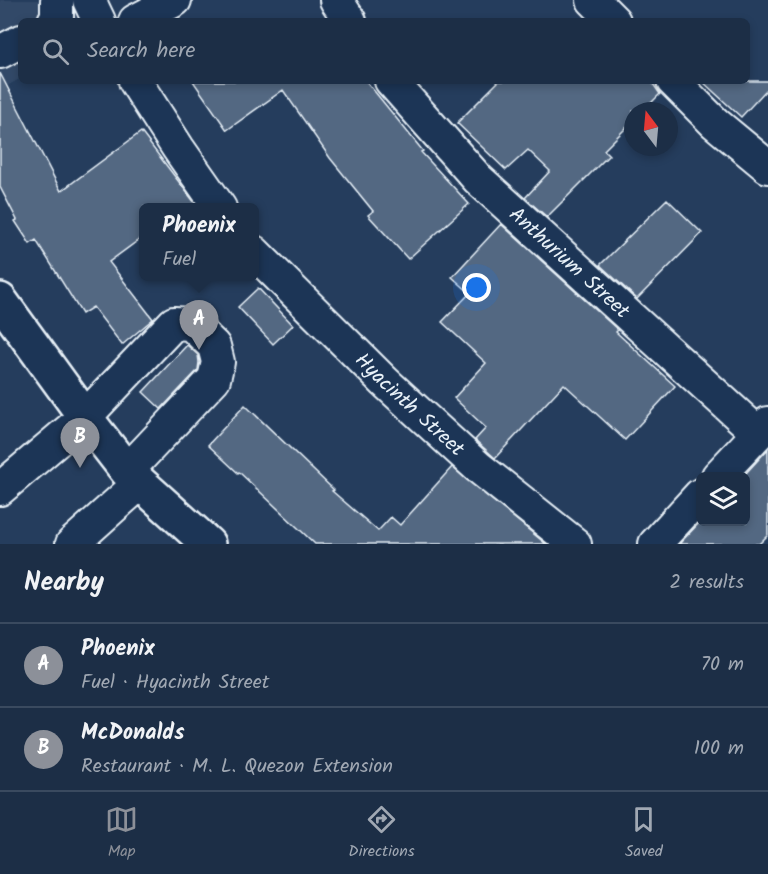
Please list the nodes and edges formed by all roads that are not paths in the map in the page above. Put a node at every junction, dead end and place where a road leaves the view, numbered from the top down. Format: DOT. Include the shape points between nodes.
graph roads {
  1 [pos="57,0"];
  2 [pos="89,0"];
  3 [pos="175,0"];
  4 [pos="336,0"];
  5 [pos="593,0"];
  6 [pos="56,18"];
  7 [pos="98,18"];
  8 [pos="141,18"];
  9 [pos="348,18"];
  10 [pos="611,18"];
  11 [pos="18,43"];
  12 [pos="0,52"];
  13 [pos="137,84"];
  14 [pos="394,84"];
  15 [pos="676,84"];
  16 [pos="768,167"];
  17 [pos="217,203"];
  18 [pos="259,256"];
  19 [pos="0,300"];
  20 [pos="85,417"];
  21 [pos="763,428"];
  22 [pos="723,472"];
  23 [pos="134,477"];
  24 [pos="0,489"];
  25 [pos="696,499"];
  26 [pos="72,544"];
  27 [pos="208,544"];
  28 [pos="574,544"];
  29 [pos="655,544"];
  1 -- 6 [label="street"];
  2 -- 7 [label="street"];
  3 -- 8 [label="street"];
  4 -- 9 [label="street"];
  5 -- 10 [label="street"];
  11 -- 12 [label="street"];
  13 -- 17 [label="street"];
  14 -- 21 [label="street, Anthurium Street" via="478,179"];
  15 -- 16 [label="street"];
  18 -- 28 [label="street, Hyacinth Street" via="385,382 478,467"];
  19 -- 20 [label="main road"];
  20 -- 23 [label="main road"];
  20 -- 23 [label="street" via="174,323 191,324 214,346 218,362 214,379"];
  20 -- 24 [label="street"];
  21 -- 22 [label="street"];
  23 -- 26 [label="street"];
  23 -- 27 [label="main road"];
  25 -- 29 [label="street"];
}
